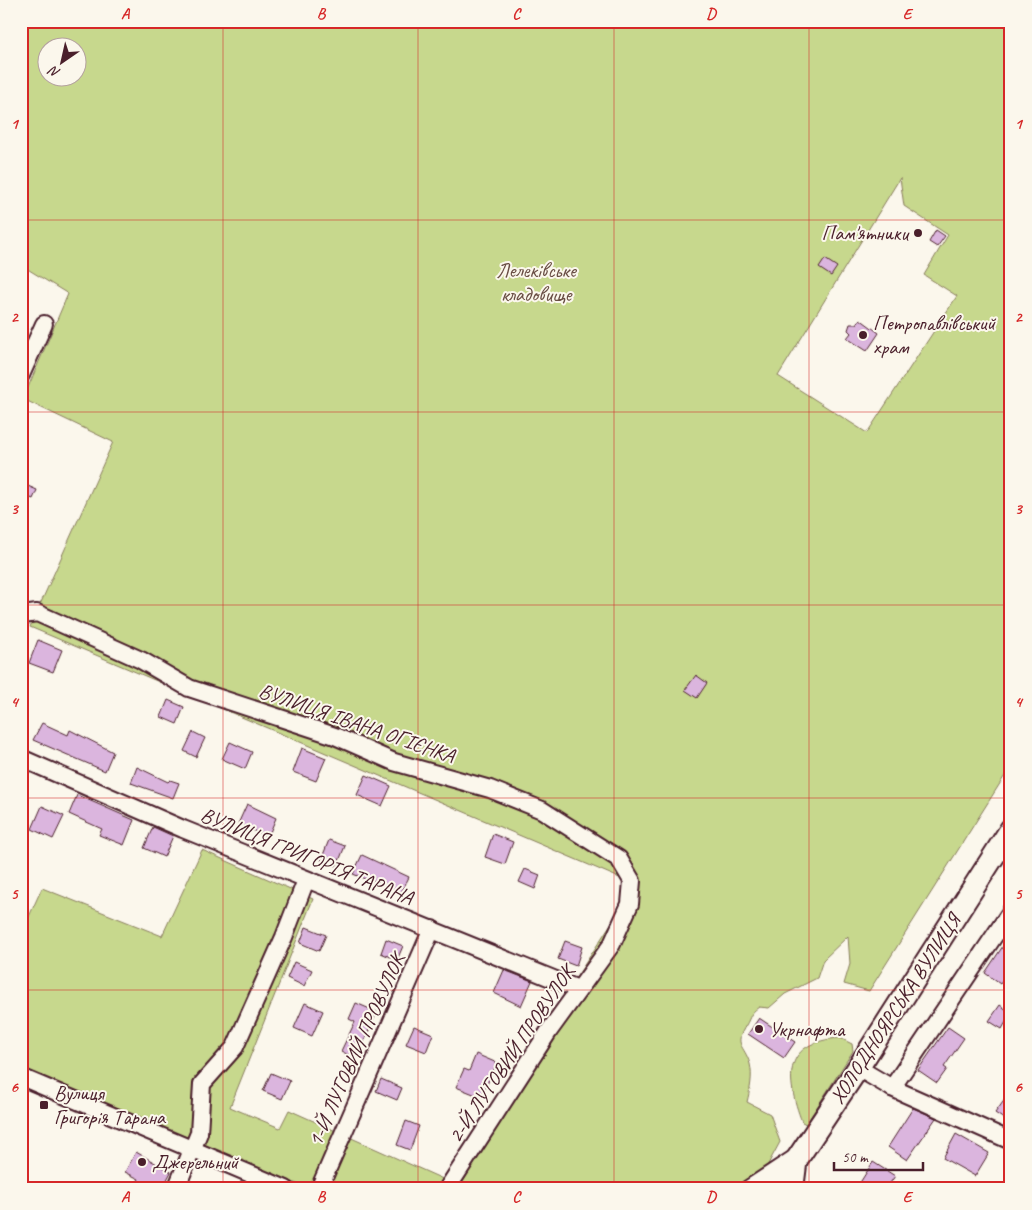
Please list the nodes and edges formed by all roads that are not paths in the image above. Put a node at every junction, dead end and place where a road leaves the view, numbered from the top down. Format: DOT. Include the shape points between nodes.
graph roads {
  1 [pos="44,324"];
  2 [pos="21,374"];
  3 [pos="21,618"];
  4 [pos="21,758"];
  5 [pos="1011,829"];
  6 [pos="306,880"];
  7 [pos="1011,911"];
  8 [pos="432,929"];
  9 [pos="612,944"];
  10 [pos="578,989"];
  11 [pos="858,1068"];
  12 [pos="21,1078"];
  13 [pos="892,1088"];
  14 [pos="1010,1141"];
  15 [pos="192,1149"];
  16 [pos="800,1155"];
  17 [pos="176,1189"];
  18 [pos="286,1189"];
  19 [pos="319,1189"];
  20 [pos="447,1189"];
  21 [pos="748,1189"];
  22 [pos="776,1189"];
  23 [pos="796,1189"];
  1 -- 2 [label="street"];
  3 -- 9 [label="street, ВУЛИЦЯ ІВАНА ОГІЄНКА" via="37,613 141,660 189,688 335,736 394,762 490,789 542,810 619,859 632,881 630,904"];
  4 -- 6 [label="street, ВУЛИЦЯ ГРИГОРІЯ ТАРАНА"];
  5 -- 11 [label="main road, ХОЛОДНОЯРСЬКА ВУЛИЦЯ"];
  6 -- 8 [label="street, ВУЛИЦЯ ГРИГОРІЯ ТАРАНА"];
  6 -- 15 [label="street" via="235,1047 202,1084 200,1132"];
  7 -- 13 [label="street"];
  8 -- 10 [label="street, ВУЛИЦЯ ГРИГОРІЯ ТАРАНА"];
  8 -- 19 [label="street, 1-Й ЛУГОВИЙ ПРОВУЛОК"];
  9 -- 10 [label="street, 2-Й ЛУГОВИЙ ПРОВУЛОК"];
  10 -- 20 [label="street, 2-Й ЛУГОВИЙ ПРОВУЛОК"];
  11 -- 13 [label="street"];
  11 -- 16 [label="main road, ХОЛОДНОЯРСЬКА ВУЛИЦЯ"];
  12 -- 15 [label="street"];
  13 -- 14 [label="street"];
  15 -- 17 [label="street"];
  15 -- 18 [label="street"];
  16 -- 21 [label="street"];
  16 -- 22 [label="main road, ХОЛОДНОЯРСЬКА ВУЛИЦЯ"];
  16 -- 23 [label="street"];
}
